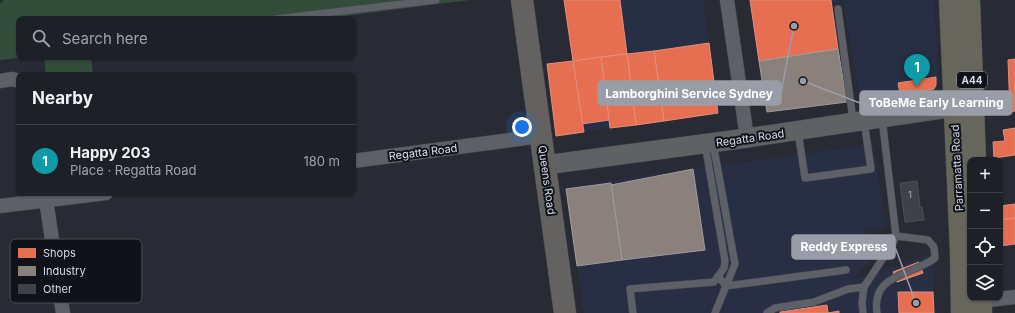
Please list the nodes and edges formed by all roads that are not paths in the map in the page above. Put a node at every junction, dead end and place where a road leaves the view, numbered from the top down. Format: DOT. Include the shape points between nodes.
graph roads {
  1 [pos="436,0"];
  2 [pos="522,0"];
  3 [pos="727,0"];
  4 [pos="950,0"];
  5 [pos="969,0"];
  6 [pos="838,9"];
  7 [pos="300,16"];
  8 [pos="0,81"];
  9 [pos="16,81"];
  10 [pos="955,107"];
  11 [pos="867,121"];
  12 [pos="798,131"];
  13 [pos="541,136"];
  14 [pos="747,138"];
  15 [pos="709,143"];
  16 [pos="976,157"];
  17 [pos="356,161"];
  18 [pos="545,165"];
  19 [pos="61,196"];
  20 [pos="46,197"];
  21 [pos="0,206"];
  22 [pos="896,236"];
  23 [pos="52,239"];
  24 [pos="846,270"];
  25 [pos="718,276"];
  26 [pos="726,286"];
  27 [pos="864,287"];
  28 [pos="1015,297"];
  29 [pos="62,303"];
  30 [pos="981,304"];
  31 [pos="63,313"];
  32 [pos="565,313"];
  33 [pos="633,313"];
  34 [pos="715,313"];
  35 [pos="767,313"];
  36 [pos="863,313"];
  37 [pos="878,313"];
  38 [pos="962,313"];
  1 -- 7 [label="lane"];
  2 -- 13 [label="main road, Queens Road"];
  3 -- 14 [label="street"];
  4 -- 10 [label="highway, Parramatta Road / A44"];
  5 -- 16 [label="highway, Parramatta Road / A44"];
  6 -- 11 [label="lane"];
  8 -- 9 [label="street"];
  10 -- 11 [label="street, Regatta Road"];
  10 -- 38 [label="highway, Parramatta Road / A44"];
  11 -- 12 [label="street, Regatta Road"];
  11 -- 12 [label="lane" via="871,168 864,170 805,178"];
  11 -- 22 [label="lane"];
  12 -- 14 [label="street, Regatta Road"];
  13 -- 17 [label="street, Regatta Road"];
  13 -- 18 [label="main road, Queens Road"];
  14 -- 15 [label="street, Regatta Road"];
  15 -- 18 [label="street, Regatta Road"];
  15 -- 25 [label="lane" via="725,261 724,268"];
  15 -- 26 [label="lane" via="735,264"];
  18 -- 32 [label="main road, Queens Road"];
  19 -- 20 [label="street"];
  20 -- 21 [label="street"];
  20 -- 23 [label="street"];
  22 -- 27 [label="lane"];
  22 -- 37 [label="lane" via="928,240 934,247 935,258 928,264 885,283 879,292"];
  24 -- 26 [label="lane"];
  25 -- 26 [label="lane"];
  25 -- 33 [label="lane" via="714,282 630,289"];
  26 -- 34 [label="lane"];
  27 -- 35 [label="lane" via="848,289 814,302 775,308"];
  27 -- 36 [label="lane"];
  28 -- 30 [label="street"];
  29 -- 31 [label="street"];
}
